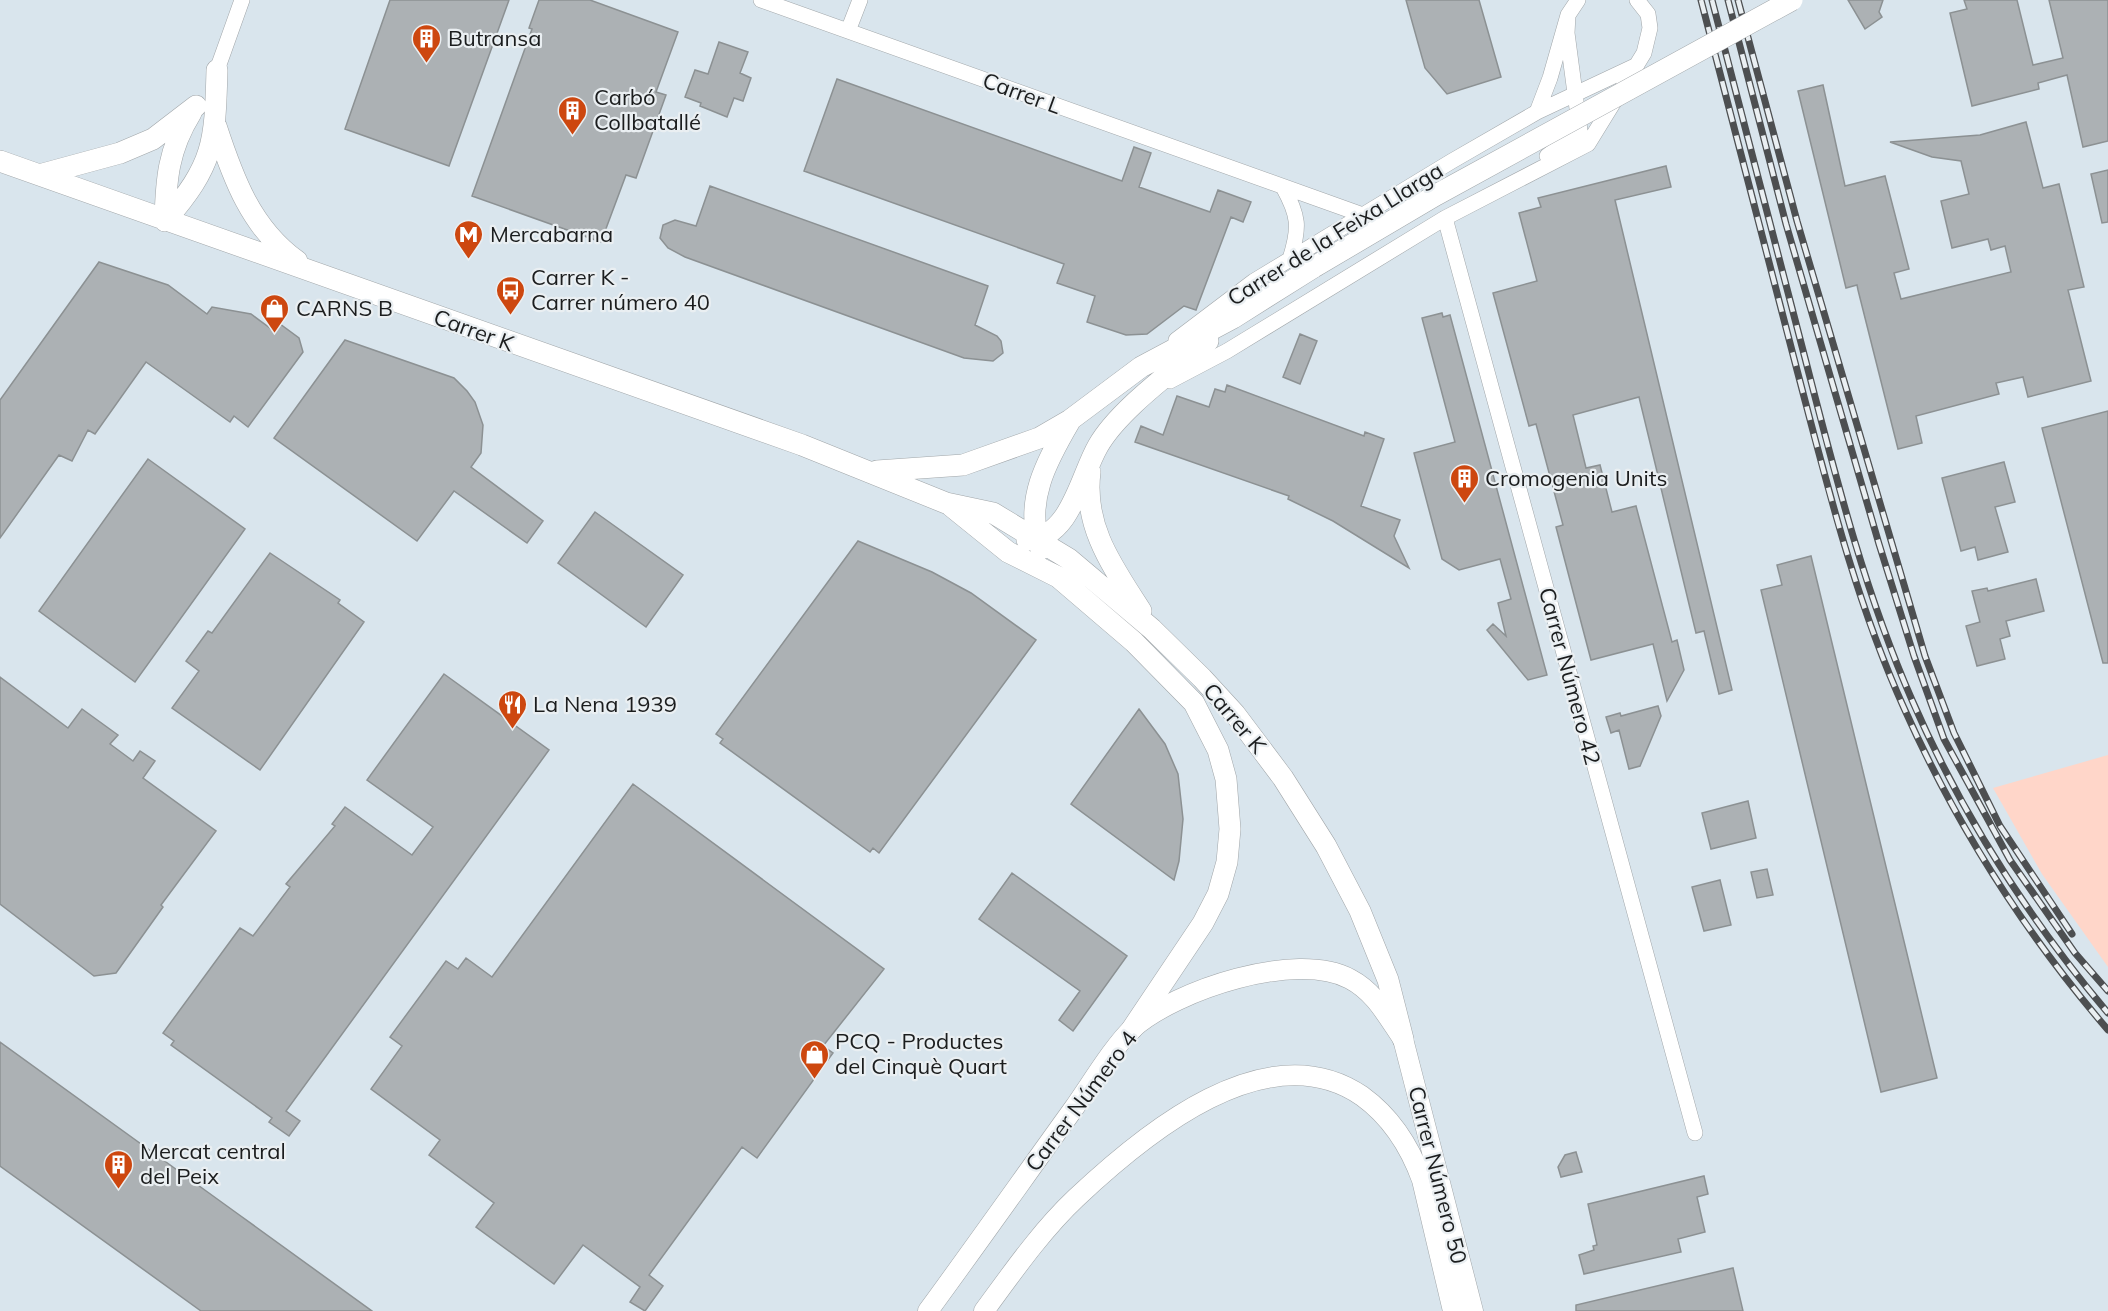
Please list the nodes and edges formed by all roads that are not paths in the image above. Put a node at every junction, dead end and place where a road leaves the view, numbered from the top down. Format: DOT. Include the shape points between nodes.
graph roads {
  1 [pos="242,0"];
  2 [pos="761,0"];
  3 [pos="860,0"];
  4 [pos="1578,0"];
  5 [pos="1637,0"];
  6 [pos="1792,0"];
  7 [pos="1568,15"];
  8 [pos="849,31"];
  9 [pos="1638,64"];
  10 [pos="218,70"];
  11 [pos="1576,93"];
  12 [pos="196,106"];
  13 [pos="1536,112"];
  14 [pos="216,126"];
  15 [pos="0,161"];
  16 [pos="39,175"];
  17 [pos="1283,187"];
  18 [pos="1364,215"];
  19 [pos="1445,218"];
  20 [pos="165,221"];
  21 [pos="1290,259"];
  22 [pos="312,272"];
  23 [pos="1233,318"];
  24 [pos="1141,367"];
  25 [pos="1154,389"];
  26 [pos="1070,420"];
  27 [pos="1095,452"];
  28 [pos="871,471"];
  29 [pos="946,503"];
  30 [pos="982,530"];
  31 [pos="1037,540"];
  32 [pos="1058,577"];
  33 [pos="1152,629"];
  34 [pos="1132,1029"];
  35 [pos="1403,1039"];
  36 [pos="1695,1133"];
  37 [pos="928,1311"];
  38 [pos="984,1311"];
  39 [pos="1453,1311"];
  40 [pos="1473,1311"];
  1 -- 10 [label="street"];
  2 -- 8 [label="street, Carrer L"];
  3 -- 8 [label="street"];
  4 -- 7 [label="street"];
  5 -- 9 [label="street, Carrer de la Feixa Llarga" via="1648,14 1650,28 1649,41"];
  6 -- 23 [label="main road, Carrer de la Feixa Llarga, bridge" via="1446,190"];
  7 -- 11 [label="street, Carrer de la Feixa Llarga"];
  7 -- 13 [label="street"];
  8 -- 17 [label="street, Carrer L"];
  9 -- 11 [label="street, Carrer de la Feixa Llarga"];
  9 -- 19 [label="street, Carrer de la Feixa Llarga" via="1588,144"];
  10 -- 12 [label="main road"];
  10 -- 14 [label="main road"];
  11 -- 13 [label="street, Carrer de la Feixa Llarga"];
  11 -- 19 [label="street, Carrer de la Feixa Llarga" via="1580,131 1545,157 1465,200"];
  12 -- 16 [label="main road" via="153,139 120,153"];
  12 -- 20 [label="main road" via="183,126 166,172"];
  13 -- 18 [label="street, Carrer de la Feixa Llarga"];
  14 -- 20 [label="main road" via="206,165 193,188"];
  14 -- 22 [label="main road" via="248,207 270,240"];
  15 -- 16 [label="main road, Carrer K"];
  16 -- 20 [label="main road, Carrer K"];
  17 -- 18 [label="street, Carrer L"];
  17 -- 21 [label="street" via="1293,205 1299,232"];
  18 -- 21 [label="street, Carrer de la Feixa Llarga"];
  19 -- 25 [label="street, Carrer de la Feixa Llarga" via="1227,351"];
  19 -- 36 [label="street, Carrer Número 42"];
  20 -- 22 [label="main road, Carrer K"];
  21 -- 24 [label="street, Carrer de la Feixa Llarga" via="1254,281"];
  22 -- 28 [label="main road, Carrer K"];
  23 -- 24 [label="main road, Carrer de la Feixa Llarga"];
  23 -- 25 [label="main road, Carrer de la Feixa Llarga"];
  24 -- 26 [label="main road, Carrer de la Feixa Llarga"];
  25 -- 27 [label="main road, Carrer de la Feixa Llarga" via="1118,419"];
  26 -- 28 [label="main road, Carrer de la Feixa Llarga" via="1014,448 963,465"];
  26 -- 31 [label="main road, Carrer de la Feixa Llarga" via="1041,474"];
  27 -- 31 [label="main road, Carrer de la Feixa Llarga" via="1070,508 1059,524"];
  27 -- 33 [label="main road, Carrer de la Feixa Llarga" via="1088,491 1091,519 1106,554"];
  28 -- 29 [label="main road, Carrer K"];
  29 -- 30 [label="main road, Carrer K"];
  29 -- 31 [label="main road, Carrer K" via="993,513"];
  30 -- 31 [label="main road"];
  30 -- 32 [label="main road, Carrer K" via="1008,552"];
  31 -- 32 [label="main road, Carrer de la Feixa Llarga"];
  31 -- 33 [label="main road, Carrer K" via="1097,581"];
  32 -- 34 [label="main road, Carrer K" via="1134,642 1194,703 1218,750 1226,779 1230,829 1227,862 1218,894"];
  33 -- 35 [label="main road, Carrer K" via="1235,714 1306,812 1360,911 1388,980"];
  34 -- 35 [label="street, Carrer Número 4" via="1186,994 1301,968 1351,979 1378,1001"];
  34 -- 37 [label="street, Carrer Número 4"];
  35 -- 40 [label="street, Carrer Número 50"];
  38 -- 39 [label="street, Carrer Número 50" via="1075,1199 1173,1119 1257,1080 1294,1074 1336,1082 1371,1103 1399,1133 1414,1159"];
}
